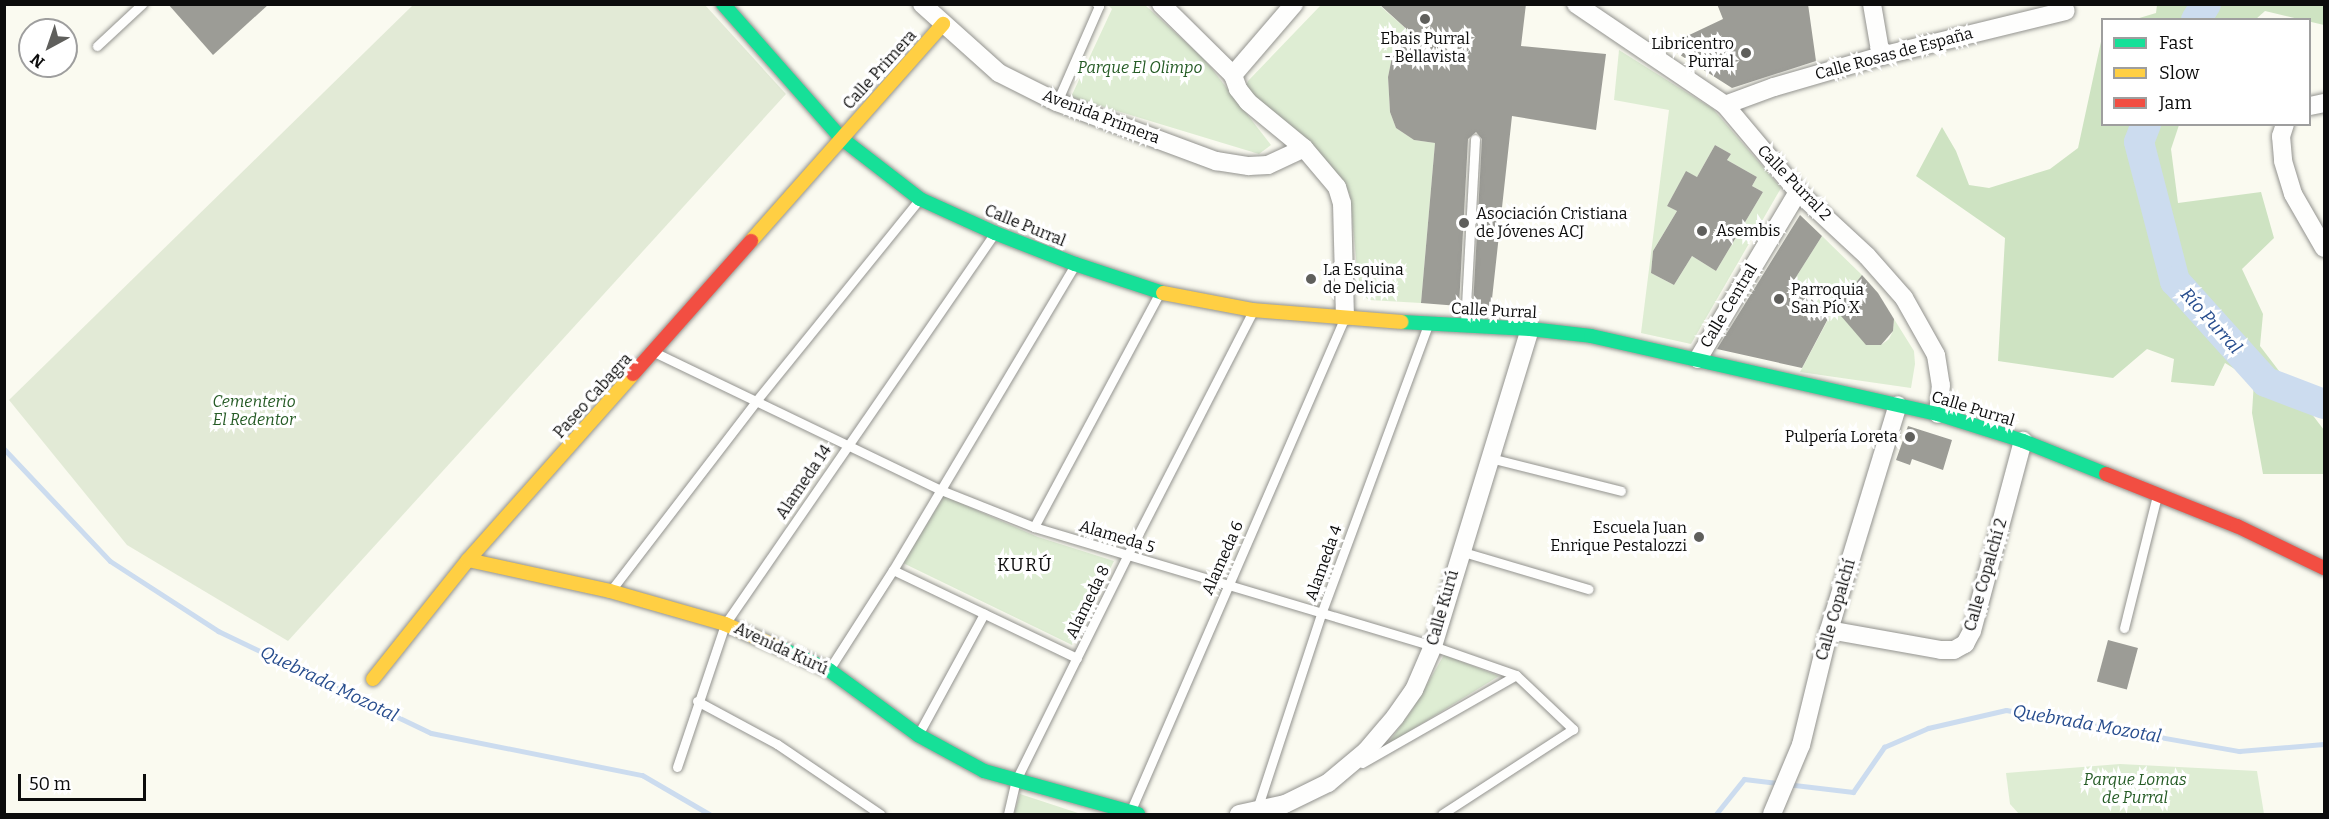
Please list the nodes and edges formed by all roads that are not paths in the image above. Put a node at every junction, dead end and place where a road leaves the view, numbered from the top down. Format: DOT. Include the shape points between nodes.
graph roads {
  1 [pos="141,4"];
  2 [pos="723,4"];
  3 [pos="922,4"];
  4 [pos="1097,4"];
  5 [pos="1161,4"];
  6 [pos="1294,4"];
  7 [pos="1576,4"];
  8 [pos="1872,4"];
  9 [pos="2066,10"];
  10 [pos="943,24"];
  11 [pos="97,46"];
  12 [pos="1881,56"];
  13 [pos="1233,75"];
  14 [pos="1057,102"];
  15 [pos="1725,105"];
  16 [pos="2284,126"];
  17 [pos="841,138"];
  18 [pos="1475,140"];
  19 [pos="1304,148"];
  20 [pos="1798,192"];
  21 [pos="920,199"];
  22 [pos="995,233"];
  23 [pos="2325,249"];
  24 [pos="1075,264"];
  25 [pos="1161,292"];
  26 [pos="1253,310"];
  27 [pos="1346,316"];
  28 [pos="1427,324"];
  29 [pos="1465,326"];
  30 [pos="1530,329"];
  31 [pos="655,352"];
  32 [pos="1698,359"];
  33 [pos="756,401"];
  34 [pos="1898,405"];
  35 [pos="1938,414"];
  36 [pos="2023,441"];
  37 [pos="847,445"];
  38 [pos="1489,458"];
  39 [pos="941,490"];
  40 [pos="1621,491"];
  41 [pos="2157,496"];
  42 [pos="1034,527"];
  43 [pos="1460,552"];
  44 [pos="1127,556"];
  45 [pos="468,560"];
  46 [pos="2325,568"];
  47 [pos="893,570"];
  48 [pos="1227,585"];
  49 [pos="1588,590"];
  50 [pos="610,591"];
  51 [pos="984,614"];
  52 [pos="1321,614"];
  53 [pos="725,624"];
  54 [pos="2124,628"];
  55 [pos="1829,630"];
  56 [pos="1433,646"];
  57 [pos="1077,658"];
  58 [pos="828,670"];
  59 [pos="1516,675"];
  60 [pos="373,679"];
  61 [pos="697,701"];
  62 [pos="918,735"];
  63 [pos="677,767"];
  64 [pos="1016,780"];
  65 [pos="1328,783"];
  66 [pos="1775,811"];
  67 [pos="880,814"];
  68 [pos="1008,814"];
  69 [pos="1134,814"];
  70 [pos="1250,814"];
  71 [pos="1442,814"];
  1 -- 11 [label="lane"];
  2 -- 17 [label="street, Calle Purral"];
  3 -- 10 [label="street, Avenida Primera"];
  4 -- 14 [label="lane"];
  5 -- 13 [label="street"];
  6 -- 13 [label="street"];
  7 -- 15 [label="street, Calle Purral 2"];
  8 -- 12 [label="street"];
  9 -- 12 [label="street, Calle Rosas de España"];
  10 -- 14 [label="street, Avenida Primera" via="999,74"];
  10 -- 17 [label="street, Calle Primera"];
  12 -- 15 [label="street, Calle Rosas de España"];
  13 -- 19 [label="street" via="1248,102"];
  14 -- 19 [label="street, Avenida Primera" via="1216,161 1269,165"];
  15 -- 20 [label="street, Calle Purral 2"];
  16 -- 23 [label="street" via="2281,136 2293,194"];
  17 -- 21 [label="street, Calle Purral"];
  17 -- 31 [label="street, Paseo Cabagra"];
  18 -- 29 [label="lane"];
  19 -- 27 [label="street" via="1336,187 1342,203"];
  20 -- 32 [label="street, Calle Central"];
  20 -- 35 [label="street, Calle Purral 2" via="1867,256 1904,298 1936,355 1941,385"];
  21 -- 22 [label="street, Calle Purral"];
  21 -- 33 [label="lane"];
  22 -- 24 [label="street, Calle Purral"];
  22 -- 37 [label="lane, Alameda 14"];
  24 -- 25 [label="street, Calle Purral"];
  24 -- 39 [label="lane"];
  25 -- 26 [label="street, Calle Purral"];
  25 -- 42 [label="lane"];
  26 -- 27 [label="street, Calle Purral"];
  26 -- 44 [label="lane, Alameda 8"];
  27 -- 28 [label="street, Calle Purral"];
  27 -- 48 [label="lane, Alameda 6"];
  28 -- 29 [label="street, Calle Purral"];
  28 -- 52 [label="lane, Alameda 4"];
  29 -- 30 [label="street, Calle Purral"];
  30 -- 32 [label="street, Calle Purral" via="1591,336"];
  30 -- 38 [label="street, Calle Kurú"];
  31 -- 33 [label="lane, Alameda 5"];
  31 -- 45 [label="street, Paseo Cabagra"];
  32 -- 34 [label="street, Calle Purral"];
  33 -- 37 [label="lane, Alameda 5"];
  33 -- 50 [label="lane"];
  34 -- 35 [label="street, Calle Purral"];
  34 -- 55 [label="street, Calle Copalchí"];
  35 -- 36 [label="street, Calle Purral"];
  36 -- 41 [label="street, Calle Purral"];
  36 -- 55 [label="street, Calle Copalchí 2" via="1972,631 1965,644 1954,650 1941,650"];
  37 -- 39 [label="lane, Alameda 5"];
  37 -- 53 [label="lane, Alameda 14"];
  38 -- 40 [label="lane"];
  38 -- 43 [label="street, Calle Kurú"];
  39 -- 42 [label="lane, Alameda 5"];
  39 -- 47 [label="lane"];
  41 -- 46 [label="street, Calle Purral" via="2237,526"];
  41 -- 54 [label="lane"];
  42 -- 44 [label="lane, Alameda 5"];
  43 -- 49 [label="lane"];
  43 -- 56 [label="street, Calle Kurú"];
  44 -- 48 [label="lane, Alameda 5"];
  44 -- 57 [label="lane, Alameda 8"];
  45 -- 50 [label="street, Avenida Kurú"];
  45 -- 60 [label="street, Paseo Cabagra"];
  47 -- 51 [label="lane"];
  47 -- 58 [label="lane"];
  48 -- 52 [label="lane, Alameda 5"];
  48 -- 69 [label="lane, Alameda 6"];
  50 -- 53 [label="street, Avenida Kurú"];
  51 -- 57 [label="lane"];
  51 -- 62 [label="lane"];
  52 -- 56 [label="lane, Alameda 5"];
  52 -- 70 [label="lane, Alameda 4"];
  53 -- 58 [label="street, Avenida Kurú"];
  53 -- 61 [label="lane, Alameda 14"];
  55 -- 66 [label="street, Calle Copalchí" via="1801,745"];
  56 -- 59 [label="lane, Alameda 5"];
  56 -- 65 [label="street, Calle Kurú" via="1414,690 1395,717 1366,751"];
  57 -- 64 [label="lane, Alameda 8"];
  58 -- 62 [label="street, Avenida Kurú"];
  59 -- 65 [label="lane"];
  59 -- 71 [label="lane, Alameda 5" via="1573,729"];
  61 -- 63 [label="lane, Alameda 14"];
  61 -- 67 [label="lane" via="777,744"];
  62 -- 64 [label="street, Avenida Kurú" via="984,771"];
  64 -- 68 [label="lane, Alameda 8"];
  64 -- 69 [label="street, Avenida Kurú"];
  65 -- 70 [label="street, Calle Kurú" via="1285,804"];
}
